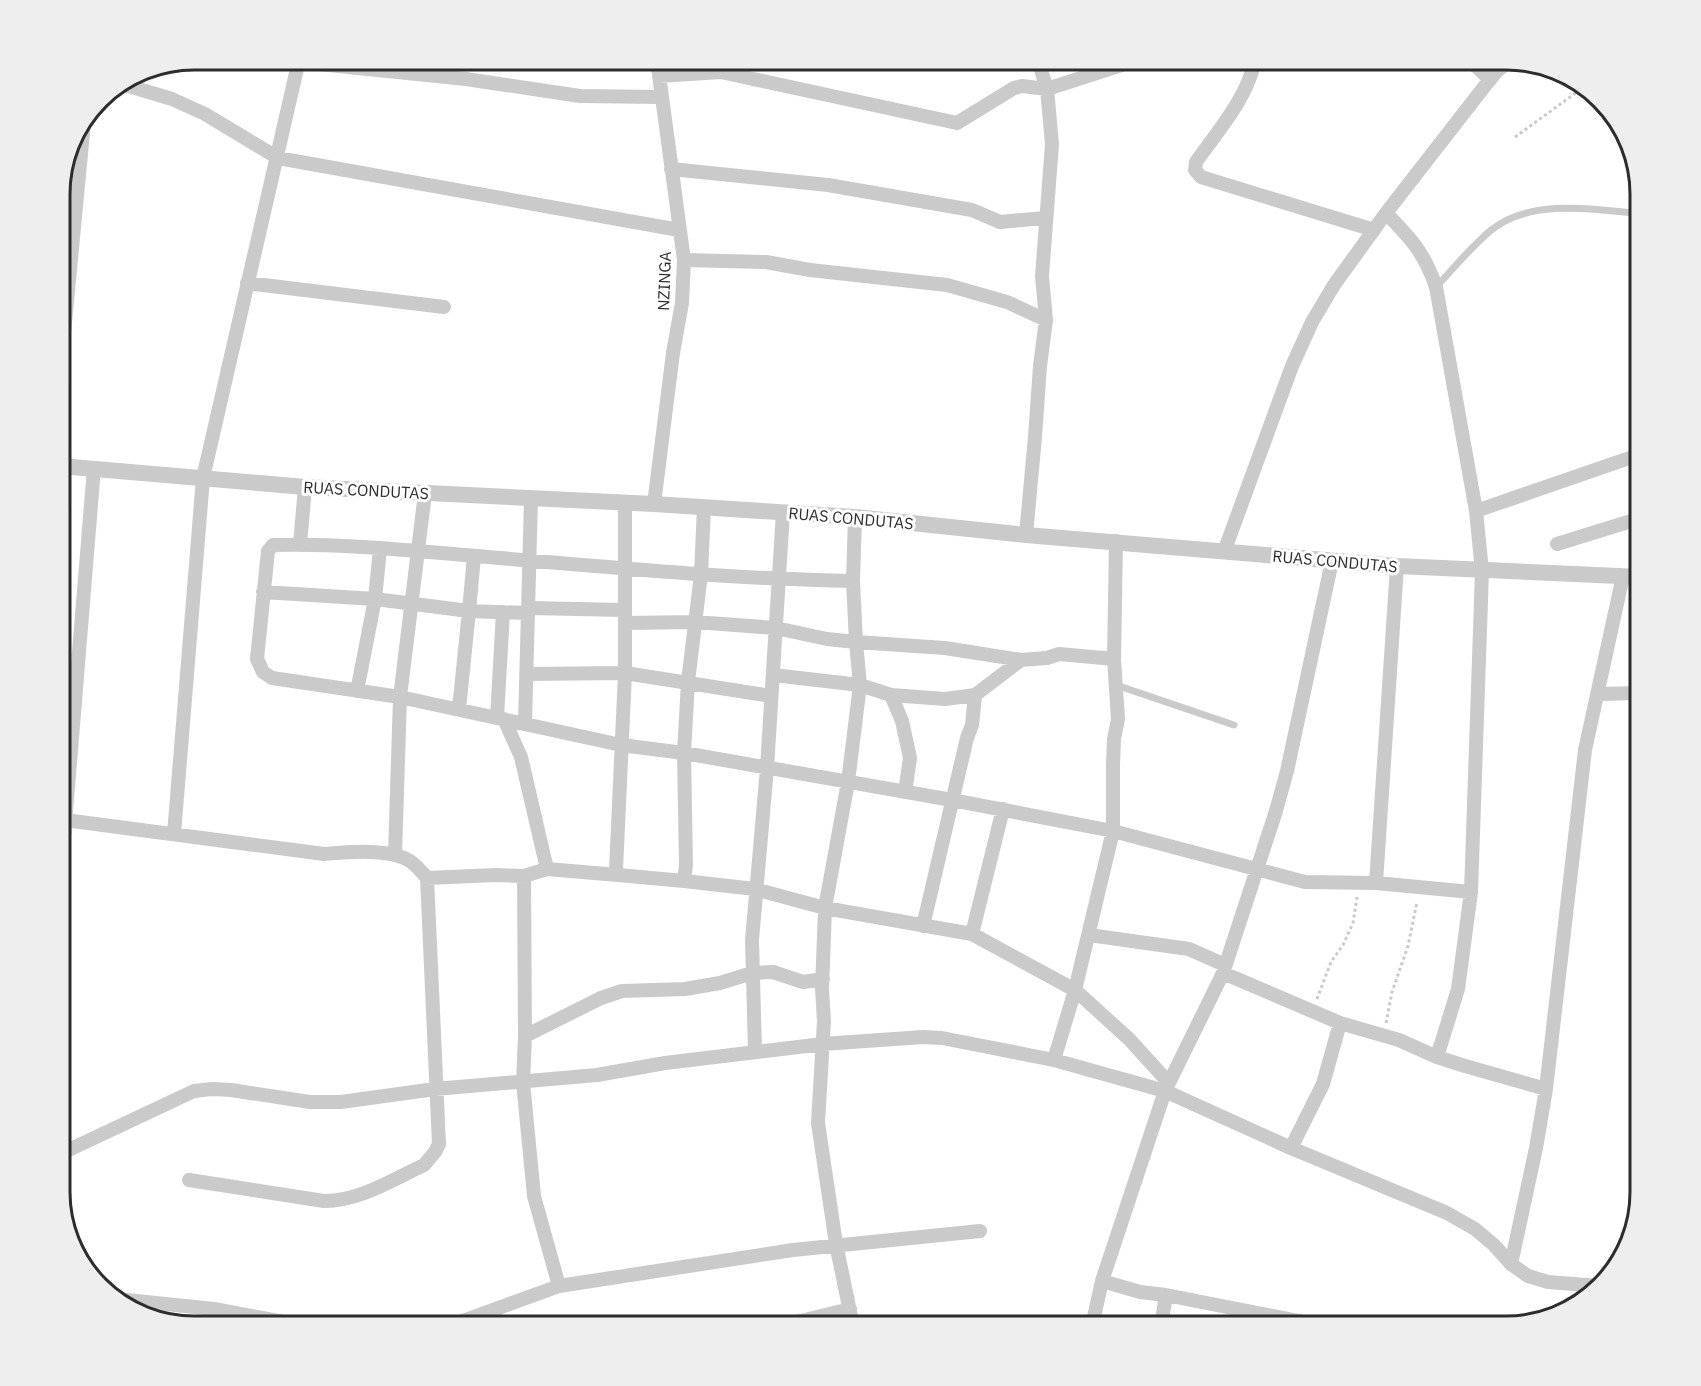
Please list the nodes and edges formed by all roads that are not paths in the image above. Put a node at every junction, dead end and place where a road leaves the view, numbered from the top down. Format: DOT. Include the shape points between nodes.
graph roads {
  1 [pos="297,70"];
  2 [pos="378,70"];
  3 [pos="658,70"];
  4 [pos="1041,70"];
  5 [pos="1106,70"];
  6 [pos="1251,70"];
  7 [pos="1480,70"];
  8 [pos="1501,70"];
  9 [pos="659,76"];
  10 [pos="1490,80"];
  11 [pos="133,87"];
  12 [pos="1047,89"];
  13 [pos="661,97"];
  14 [pos="81,146"];
  15 [pos="278,158"];
  16 [pos="671,169"];
  17 [pos="71,212"];
  18 [pos="1386,213"];
  19 [pos="1630,213"];
  20 [pos="1045,218"];
  21 [pos="679,230"];
  22 [pos="1374,230"];
  23 [pos="684,260"];
  24 [pos="247,283"];
  25 [pos="1436,287"];
  26 [pos="444,307"];
  27 [pos="1046,320"];
  28 [pos="1630,458"];
  29 [pos="71,467"];
  30 [pos="94,468"];
  31 [pos="203,478"];
  32 [pos="305,487"];
  33 [pos="425,493"];
  34 [pos="531,498"];
  35 [pos="625,502"];
  36 [pos="654,504"];
  37 [pos="704,507"];
  38 [pos="1476,511"];
  39 [pos="783,512"];
  40 [pos="855,517"];
  41 [pos="1630,521"];
  42 [pos="1026,535"];
  43 [pos="1116,541"];
  44 [pos="300,544"];
  45 [pos="1557,544"];
  46 [pos="380,549"];
  47 [pos="418,551"];
  48 [pos="1224,552"];
  49 [pos="474,556"];
  50 [pos="529,561"];
  51 [pos="1332,561"];
  52 [pos="1397,566"];
  53 [pos="625,568"];
  54 [pos="1482,570"];
  55 [pos="701,574"];
  56 [pos="1623,576"];
  57 [pos="1630,576"];
  58 [pos="779,579"];
  59 [pos="853,581"];
  60 [pos="263,592"];
  61 [pos="375,599"];
  62 [pos="413,605"];
  63 [pos="469,611"];
  64 [pos="528,611"];
  65 [pos="503,612"];
  66 [pos="625,616"];
  67 [pos="695,622"];
  68 [pos="776,628"];
  69 [pos="856,642"];
  70 [pos="1114,659"];
  71 [pos="1021,660"];
  72 [pos="625,673"];
  73 [pos="526,674"];
  74 [pos="773,675"];
  75 [pos="688,682"];
  76 [pos="860,685"];
  77 [pos="1116,685"];
  78 [pos="357,691"];
  79 [pos="1630,693"];
  80 [pos="891,694"];
  81 [pos="1596,694"];
  82 [pos="975,695"];
  83 [pos="771,696"];
  84 [pos="400,697"];
  85 [pos="459,709"];
  86 [pos="500,719"];
  87 [pos="525,724"];
  88 [pos="1234,725"];
  89 [pos="621,745"];
  90 [pos="71,747"];
  91 [pos="684,753"];
  92 [pos="767,768"];
  93 [pos="848,782"];
  94 [pos="905,792"];
  95 [pos="952,800"];
  96 [pos="1003,809"];
  97 [pos="71,821"];
  98 [pos="1113,831"];
  99 [pos="174,834"];
  100 [pos="395,855"];
  101 [pos="1256,868"];
  102 [pos="547,869"];
  103 [pos="618,875"];
  104 [pos="524,876"];
  105 [pos="427,878"];
  106 [pos="684,881"];
  107 [pos="1376,884"];
  108 [pos="755,889"];
  109 [pos="1471,892"];
  110 [pos="825,908"];
  111 [pos="923,926"];
  112 [pos="972,934"];
  113 [pos="1089,935"];
  114 [pos="1224,969"];
  115 [pos="752,973"];
  116 [pos="823,979"];
  117 [pos="1075,990"];
  118 [pos="1340,1023"];
  119 [pos="525,1036"];
  120 [pos="823,1044"];
  121 [pos="755,1052"];
  122 [pos="1437,1057"];
  123 [pos="1054,1060"];
  124 [pos="523,1082"];
  125 [pos="1167,1087"];
  126 [pos="435,1089"];
  127 [pos="1546,1089"];
  128 [pos="1291,1148"];
  129 [pos="71,1149"];
  130 [pos="189,1180"];
  131 [pos="980,1231"];
  132 [pos="836,1244"];
  133 [pos="1511,1264"];
  134 [pos="1102,1281"];
  135 [pos="1587,1285"];
  136 [pos="559,1286"];
  137 [pos="1166,1295"];
  138 [pos="146,1306"];
  139 [pos="850,1309"];
  140 [pos="252,1316"];
  141 [pos="476,1316"];
  142 [pos="821,1316"];
  143 [pos="851,1316"];
  144 [pos="1094,1316"];
  145 [pos="1163,1316"];
  146 [pos="1273,1316"];
  1 -- 15 [label="street"];
  2 -- 13 [label="street" via="580,96"];
  3 -- 9 [label="street, NZINGA"];
  4 -- 12 [label="street"];
  5 -- 12 [label="street"];
  6 -- 22 [label="street" via="1235,107 1196,162 1195,170 1201,177"];
  7 -- 10 [label="street"];
  8 -- 10 [label="street"];
  9 -- 12 [label="street" via="722,72 957,123 1014,88"];
  9 -- 13 [label="street, NZINGA"];
  10 -- 18 [label="street"];
  11 -- 15 [label="street" via="206,114"];
  12 -- 20 [label="street" via="1052,144"];
  13 -- 16 [label="street, NZINGA"];
  14 -- 17 [label="street"];
  15 -- 21 [label="street"];
  15 -- 24 [label="street"];
  16 -- 20 [label="street" via="828,185 972,210 1000,222"];
  16 -- 21 [label="street, NZINGA"];
  18 -- 22 [label="street"];
  18 -- 25 [label="street" via="1416,244"];
  19 -- 25 [label="lane" via="1568,208 1518,214 1491,230"];
  20 -- 27 [label="street" via="1042,276"];
  21 -- 23 [label="street, NZINGA"];
  22 -- 48 [label="street" via="1312,321"];
  23 -- 27 [label="street" via="766,262 947,285 1007,302"];
  23 -- 36 [label="street, NZINGA" via="682,303"];
  24 -- 26 [label="street"];
  24 -- 31 [label="street"];
  25 -- 38 [label="street"];
  27 -- 42 [label="street"];
  28 -- 38 [label="street"];
  29 -- 30 [label="street, RUAS CONDUTAS"];
  30 -- 31 [label="street, RUAS CONDUTAS"];
  30 -- 90 [label="street"];
  31 -- 32 [label="street, RUAS CONDUTAS"];
  31 -- 99 [label="street"];
  32 -- 33 [label="street, RUAS CONDUTAS"];
  32 -- 44 [label="street"];
  33 -- 34 [label="street, RUAS CONDUTAS"];
  33 -- 47 [label="street"];
  34 -- 35 [label="street, RUAS CONDUTAS"];
  34 -- 50 [label="street"];
  35 -- 36 [label="street, RUAS CONDUTAS"];
  35 -- 53 [label="street"];
  36 -- 37 [label="street, RUAS CONDUTAS"];
  37 -- 39 [label="street, RUAS CONDUTAS"];
  37 -- 55 [label="street"];
  38 -- 54 [label="street"];
  39 -- 40 [label="street, RUAS CONDUTAS"];
  39 -- 58 [label="street"];
  40 -- 42 [label="street, RUAS CONDUTAS"];
  40 -- 59 [label="street"];
  41 -- 45 [label="street"];
  42 -- 43 [label="street, RUAS CONDUTAS"];
  43 -- 48 [label="street, RUAS CONDUTAS"];
  43 -- 70 [label="street"];
  44 -- 46 [label="street"];
  44 -- 60 [label="street" via="269,548"];
  46 -- 47 [label="street"];
  46 -- 61 [label="street"];
  47 -- 49 [label="street"];
  47 -- 62 [label="street"];
  48 -- 51 [label="street, RUAS CONDUTAS"];
  49 -- 50 [label="street"];
  49 -- 63 [label="street"];
  50 -- 53 [label="street"];
  50 -- 64 [label="street"];
  51 -- 52 [label="street, RUAS CONDUTAS"];
  51 -- 101 [label="street" via="1287,771"];
  52 -- 54 [label="street, RUAS CONDUTAS"];
  52 -- 107 [label="street"];
  53 -- 55 [label="street"];
  53 -- 66 [label="street"];
  54 -- 56 [label="street, RUAS CONDUTAS"];
  54 -- 109 [label="street"];
  55 -- 58 [label="street"];
  55 -- 67 [label="street"];
  56 -- 57 [label="street, RUAS CONDUTAS"];
  56 -- 81 [label="street"];
  58 -- 59 [label="street"];
  58 -- 68 [label="street"];
  59 -- 69 [label="street"];
  60 -- 61 [label="street"];
  60 -- 78 [label="street" via="257,659 263,672 272,678"];
  61 -- 62 [label="street"];
  61 -- 78 [label="street"];
  62 -- 63 [label="street"];
  62 -- 84 [label="street"];
  63 -- 65 [label="street"];
  63 -- 85 [label="street"];
  64 -- 65 [label="street"];
  64 -- 66 [label="street"];
  64 -- 73 [label="street"];
  65 -- 86 [label="street"];
  66 -- 67 [label="street"];
  66 -- 72 [label="street"];
  67 -- 68 [label="street"];
  67 -- 75 [label="street"];
  68 -- 69 [label="street"];
  68 -- 74 [label="street"];
  69 -- 71 [label="street" via="945,648"];
  69 -- 76 [label="street"];
  70 -- 71 [label="street" via="1059,654"];
  70 -- 77 [label="street"];
  71 -- 82 [label="street"];
  72 -- 73 [label="street"];
  72 -- 75 [label="street"];
  72 -- 89 [label="street"];
  73 -- 87 [label="street"];
  74 -- 76 [label="street"];
  74 -- 83 [label="street"];
  75 -- 83 [label="street"];
  75 -- 91 [label="street"];
  76 -- 80 [label="street"];
  76 -- 93 [label="street"];
  77 -- 88 [label="lane"];
  77 -- 98 [label="street"];
  78 -- 84 [label="street"];
  79 -- 81 [label="street"];
  80 -- 82 [label="street" via="945,699"];
  80 -- 94 [label="street" via="910,758"];
  81 -- 127 [label="street" via="1585,750"];
  82 -- 95 [label="street" via="972,725"];
  83 -- 92 [label="street"];
  84 -- 85 [label="street"];
  84 -- 100 [label="street"];
  85 -- 86 [label="street"];
  86 -- 87 [label="street"];
  86 -- 102 [label="street" via="521,757"];
  87 -- 89 [label="street"];
  89 -- 91 [label="street"];
  89 -- 103 [label="street"];
  91 -- 92 [label="street"];
  91 -- 106 [label="street"];
  92 -- 93 [label="street"];
  92 -- 108 [label="street"];
  93 -- 94 [label="street"];
  93 -- 110 [label="street"];
  94 -- 95 [label="street"];
  95 -- 96 [label="street"];
  95 -- 111 [label="street"];
  96 -- 98 [label="street"];
  96 -- 112 [label="street"];
  97 -- 99 [label="street"];
  98 -- 101 [label="street"];
  98 -- 113 [label="street"];
  99 -- 100 [label="street" via="324,854"];
  100 -- 105 [label="street" via="409,860"];
  101 -- 107 [label="street" via="1305,882"];
  101 -- 114 [label="street"];
  102 -- 103 [label="street"];
  102 -- 104 [label="street"];
  103 -- 106 [label="street"];
  104 -- 105 [label="street"];
  104 -- 119 [label="street"];
  105 -- 126 [label="street"];
  106 -- 108 [label="street"];
  107 -- 109 [label="street"];
  108 -- 110 [label="street"];
  108 -- 115 [label="street"];
  109 -- 122 [label="street" via="1458,989"];
  110 -- 111 [label="street"];
  110 -- 116 [label="street"];
  111 -- 112 [label="street"];
  112 -- 117 [label="street"];
  113 -- 114 [label="street" via="1189,949"];
  113 -- 117 [label="street"];
  114 -- 118 [label="street"];
  114 -- 125 [label="street"];
  115 -- 116 [label="street" via="773,972 803,982"];
  115 -- 119 [label="street" via="685,989 613,993"];
  115 -- 121 [label="street"];
  116 -- 120 [label="street"];
  117 -- 123 [label="street"];
  117 -- 125 [label="street" via="1129,1039"];
  118 -- 122 [label="street"];
  118 -- 128 [label="street" via="1323,1084"];
  119 -- 124 [label="street"];
  120 -- 121 [label="street"];
  120 -- 123 [label="street" via="931,1037"];
  120 -- 132 [label="street" via="818,1123"];
  121 -- 124 [label="street"];
  122 -- 127 [label="street"];
  123 -- 125 [label="street"];
  124 -- 126 [label="street"];
  124 -- 136 [label="street" via="536,1204"];
  125 -- 128 [label="street"];
  125 -- 134 [label="street"];
  126 -- 129 [label="street" via="341,1102 310,1102 231,1090 194,1091"];
  126 -- 130 [label="street" via="439,1144 431,1158 424,1165 354,1197 324,1201"];
  127 -- 133 [label="street"];
  128 -- 133 [label="street" via="1448,1213 1475,1229"];
  131 -- 132 [label="street"];
  132 -- 136 [label="street"];
  132 -- 139 [label="street"];
  133 -- 135 [label="street" via="1528,1276 1548,1282"];
  134 -- 137 [label="street"];
  134 -- 144 [label="street"];
  136 -- 141 [label="street"];
  137 -- 145 [label="street"];
  137 -- 146 [label="street"];
  138 -- 140 [label="street" via="214,1309"];
  139 -- 142 [label="street"];
  139 -- 143 [label="street"];
}
